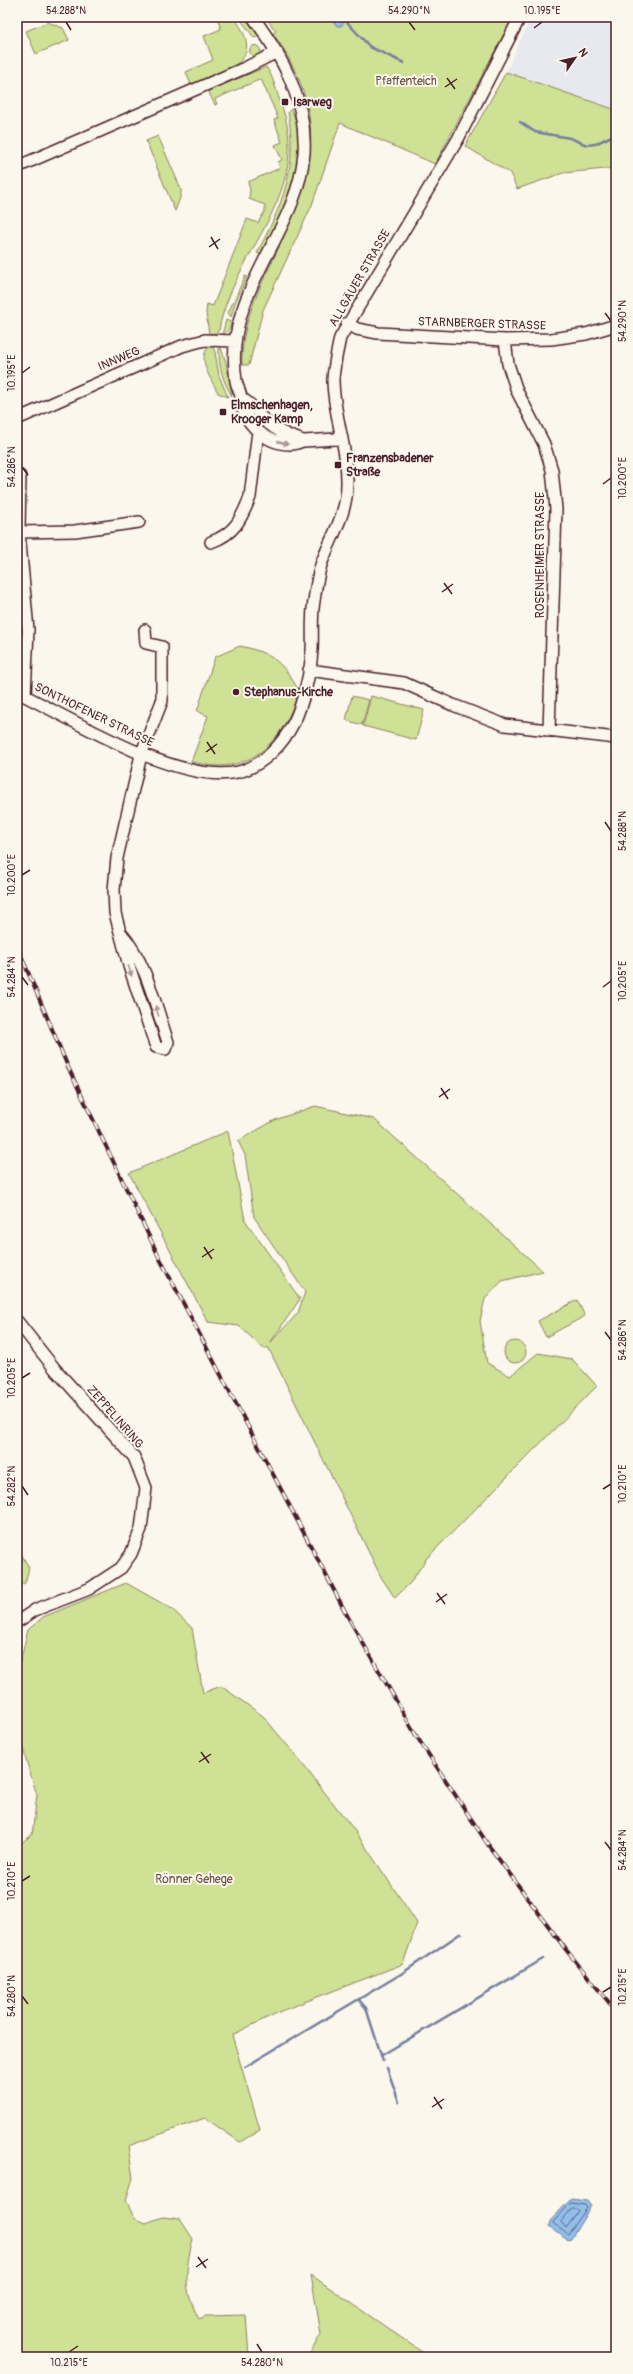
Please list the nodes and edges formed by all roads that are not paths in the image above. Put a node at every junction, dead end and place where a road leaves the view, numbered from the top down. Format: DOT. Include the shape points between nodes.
graph roads {
  1 [pos="253,17"];
  2 [pos="520,17"];
  3 [pos="277,52"];
  4 [pos="17,167"];
  5 [pos="347,323"];
  6 [pos="616,325"];
  7 [pos="505,340"];
  8 [pos="235,341"];
  9 [pos="241,398"];
  10 [pos="17,419"];
  11 [pos="258,432"];
  12 [pos="342,438"];
  13 [pos="303,442"];
  14 [pos="20,476"];
  15 [pos="139,522"];
  16 [pos="19,532"];
  17 [pos="211,542"];
  18 [pos="145,630"];
  19 [pos="309,670"];
  20 [pos="21,695"];
  21 [pos="549,731"];
  22 [pos="616,738"];
  23 [pos="141,755"];
  24 [pos="121,933"];
  25 [pos="17,1321"];
  26 [pos="17,1622"];
  1 -- 3 [label="street"];
  2 -- 5 [label="street, ALLGÄUER STRASSE" via="458,139"];
  3 -- 4 [label="street" via="247,68"];
  3 -- 8 [label="street" via="290,76 301,112 304,138 302,168 293,202 249,296"];
  5 -- 7 [label="street, STARNBERGER STRASSE" via="357,329 378,332"];
  5 -- 12 [label="street, ALLGÄUER STRASSE" via="335,356 333,380"];
  6 -- 7 [label="street, STARNBERGER STRASSE" via="586,334 551,339"];
  7 -- 21 [label="street, ROSENHEIMER STRASSE" via="508,364 517,391 544,444 552,470 556,509"];
  8 -- 9 [label="street" via="236,380"];
  8 -- 10 [label="street, INNWEG" via="205,340 182,346"];
  9 -- 11 [label="street" via="240,406"];
  9 -- 13 [label="street" via="249,402 262,418 277,430"];
  11 -- 13 [label="street, one-way" via="283,443"];
  11 -- 17 [label="street" via="250,497 246,508 233,531"];
  12 -- 13 [label="street"];
  12 -- 19 [label="street, ALLGÄUER STRASSE" via="347,469 346,500 340,525 323,558 317,584 313,603"];
  14 -- 16 [label="street"];
  15 -- 16 [label="street" via="75,531"];
  16 -- 20 [label="street" via="28,630"];
  18 -- 23 [label="street" via="146,643 162,647 162,701"];
  19 -- 21 [label="street" via="404,683 504,725"];
  19 -- 23 [label="street, SONTHOFENER STRASSE" via="294,721 283,741 255,765 237,772 209,772"];
  20 -- 23 [label="street, SONTHOFENER STRASSE"];
  21 -- 22 [label="street"];
  23 -- 24 [label="street" via="117,858 115,913"];
  24 -- 24 [label="street, one-way" via="129,966 156,1047 165,1049 168,1042 141,962"];
  25 -- 26 [label="street, ZEPPELINRING" via="55,1370 134,1457 146,1488 139,1535 131,1554 121,1568 89,1589 36,1610"];
}
